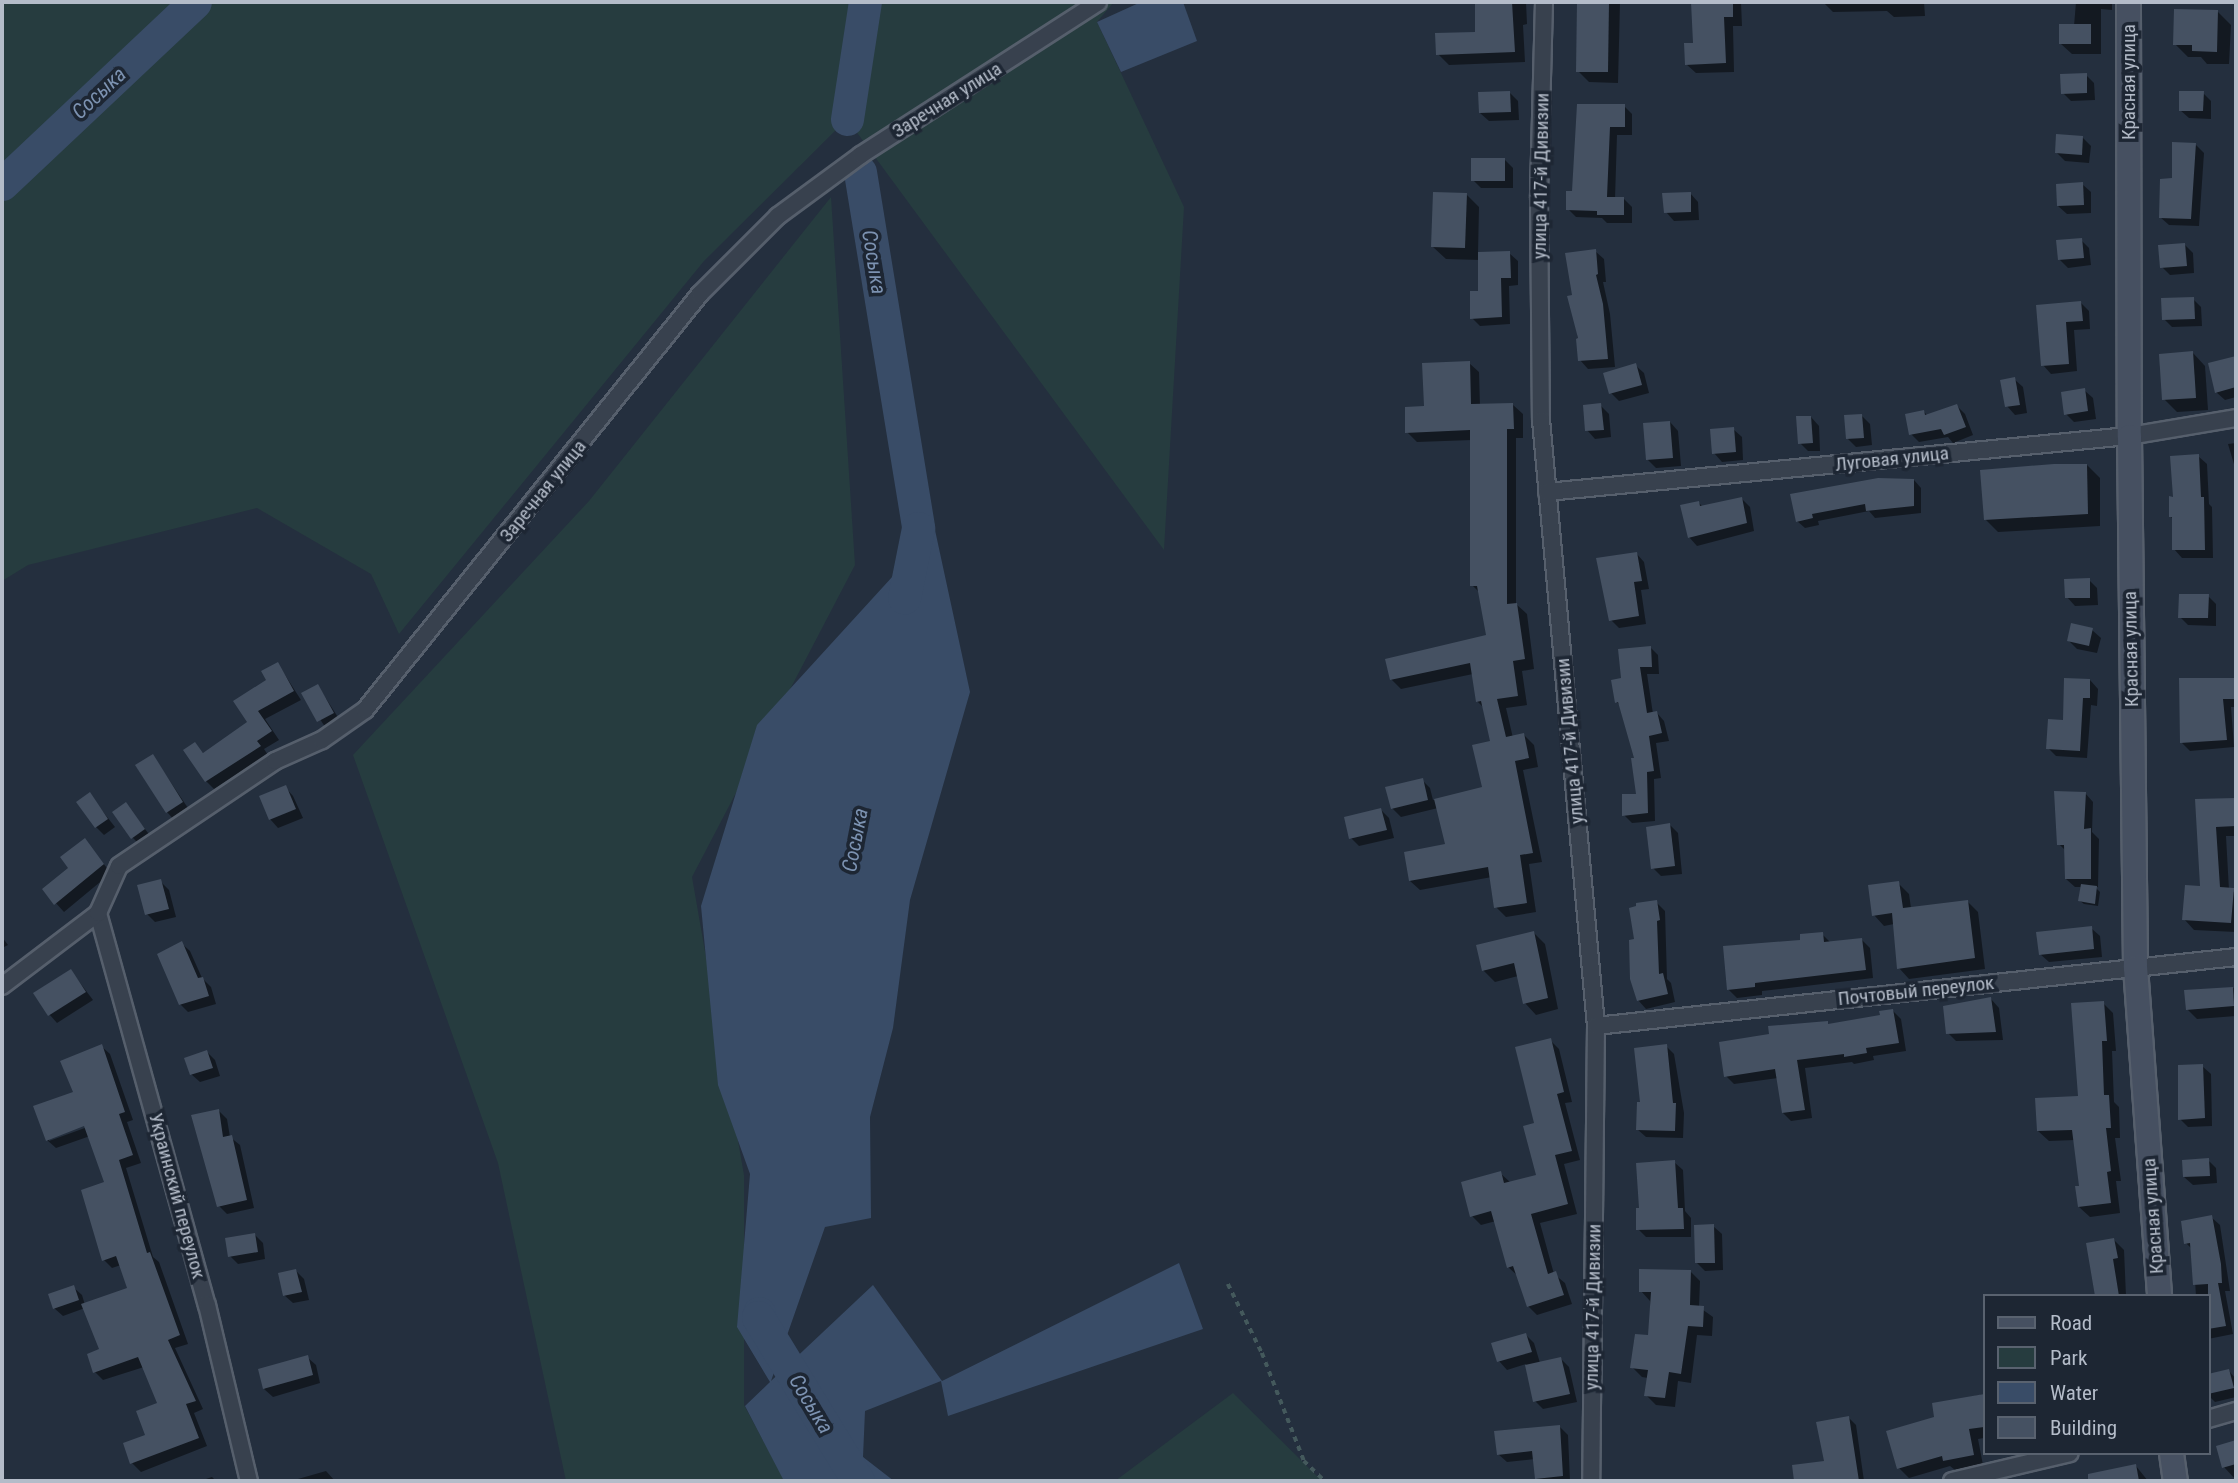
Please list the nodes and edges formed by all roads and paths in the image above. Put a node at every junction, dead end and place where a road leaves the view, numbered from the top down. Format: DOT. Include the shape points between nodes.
graph roads {
  1 [pos="1098,2"];
  2 [pos="1544,2"];
  3 [pos="2129,2"];
  4 [pos="2236,418"];
  5 [pos="2129,436"];
  6 [pos="1547,492"];
  7 [pos="98,913"];
  8 [pos="2236,957"];
  9 [pos="2135,967"];
  10 [pos="2,986"];
  11 [pos="1596,1026"];
  12 [pos="1228,1284"];
  13 [pos="2159,1294"];
  14 [pos="2236,1411"];
  15 [pos="2210,1418"];
  16 [pos="2062,1455"];
  17 [pos="2172,1455"];
  18 [pos="249,1481"];
  19 [pos="1325,1481"];
  20 [pos="1591,1481"];
  21 [pos="1952,1481"];
  22 [pos="2175,1481"];
  1 -- 7 [label="street, Заречная улица" via="861,155 778,216 700,294 365,710 322,740 275,761 119,866"];
  2 -- 6 [label="street, улица 417-й Дивизии" via="1539,198 1541,421"];
  3 -- 5 [label="street, Красная улица"];
  4 -- 5 [label="street, Луговая улица"];
  5 -- 6 [label="street, Луговая улица"];
  5 -- 9 [label="street, Красная улица"];
  6 -- 11 [label="street, улица 417-й Дивизии"];
  7 -- 10 [label="street, Заречная улица"];
  7 -- 18 [label="street, Украинский переулок" via="207,1305"];
  8 -- 9 [label="street, Почтовый переулок"];
  9 -- 11 [label="street, Почтовый переулок"];
  9 -- 13 [label="street, Красная улица"];
  11 -- 20 [label="street, улица 417-й Дивизии"];
  12 -- 19 [label="path" via="1262,1353 1304,1461"];
  14 -- 15 [label="street"];
  16 -- 21 [label="street"];
  17 -- 22 [label="street"];
}
